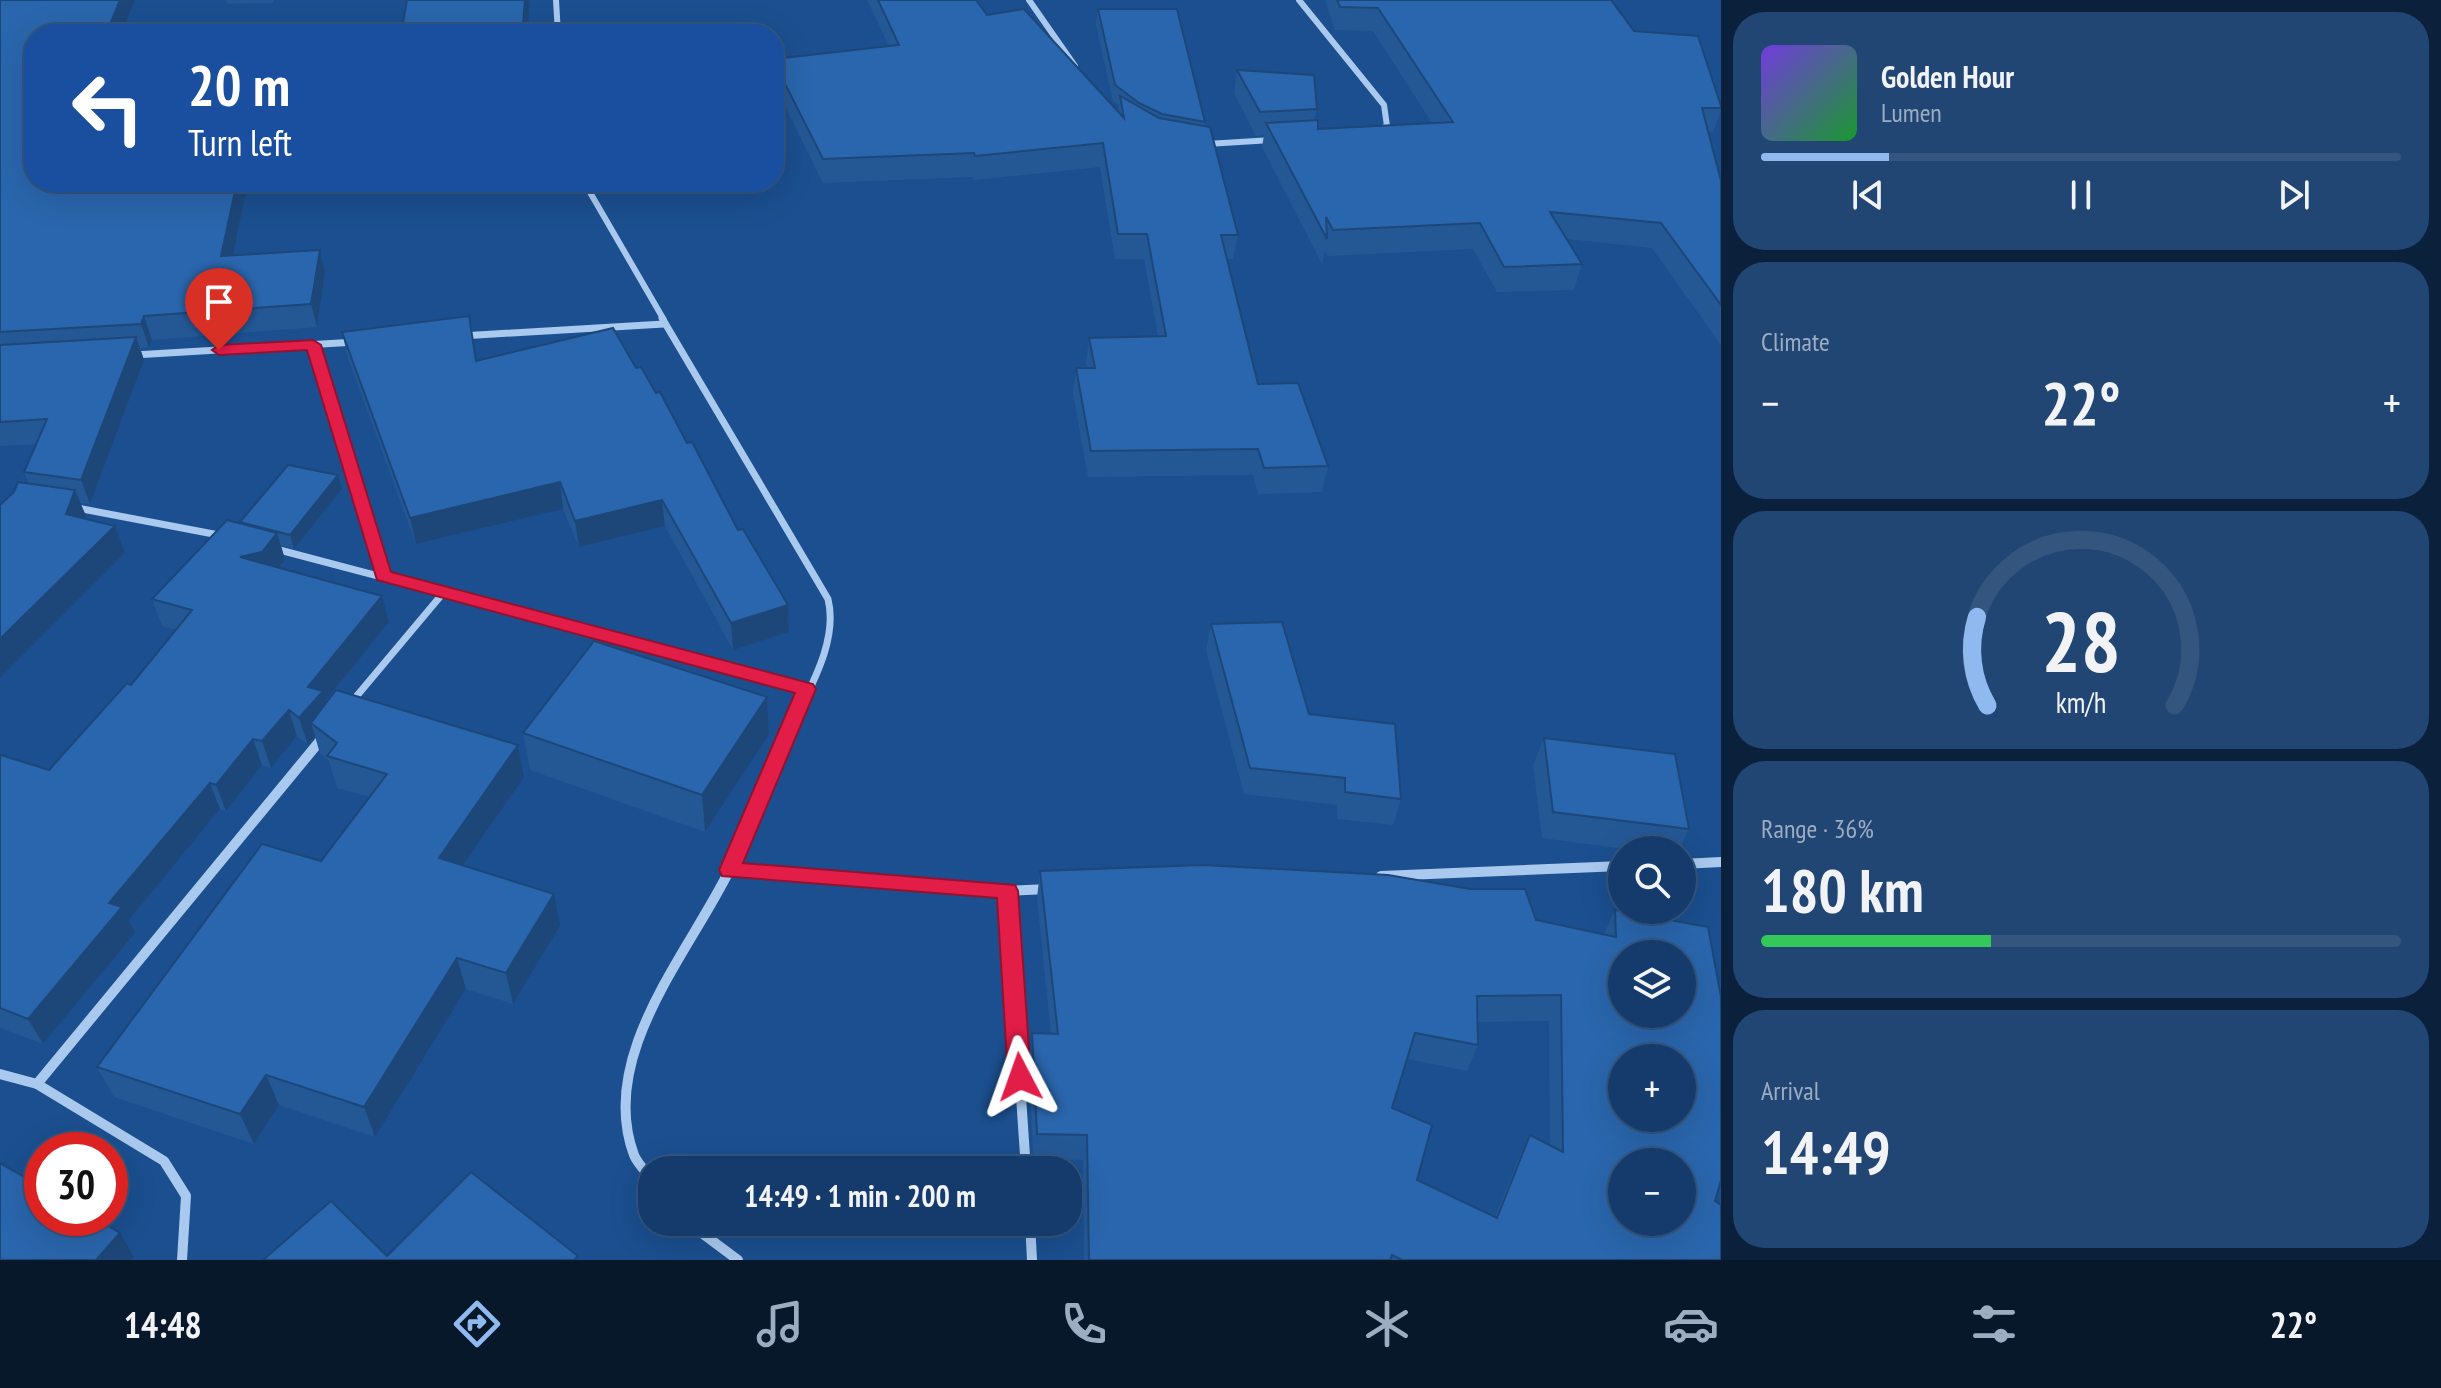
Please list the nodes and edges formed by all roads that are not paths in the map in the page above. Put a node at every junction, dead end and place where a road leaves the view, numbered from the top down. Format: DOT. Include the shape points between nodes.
graph roads {
  1 [pos="556,0"];
  2 [pos="1029,0"];
  3 [pos="1299,0"];
  4 [pos="557,24"];
  5 [pos="1083,78"];
  6 [pos="1374,132"];
  7 [pos="1282,140"];
  8 [pos="1196,144"];
  9 [pos="590,192"];
  10 [pos="664,324"];
  11 [pos="457,336"];
  12 [pos="361,342"];
  13 [pos="313,345"];
  14 [pos="125,355"];
  15 [pos="68,507"];
  16 [pos="240,540"];
  17 [pos="268,547"];
  18 [pos="383,576"];
  19 [pos="444,592"];
  20 [pos="806,689"];
  21 [pos="347,708"];
  22 [pos="327,732"];
  23 [pos="1721,862"];
  24 [pos="1696,863"];
  25 [pos="1608,867"];
  26 [pos="730,870"];
  27 [pos="1370,876"];
  28 [pos="1054,889"];
  29 [pos="1007,891"];
  30 [pos="0,1074"];
  31 [pos="37,1084"];
  32 [pos="1025,1156"];
  33 [pos="638,1162"];
  34 [pos="706,1236"];
  35 [pos="1031,1236"];
  36 [pos="182,1260"];
  37 [pos="738,1260"];
  38 [pos="1032,1260"];
  1 -- 4 [label="street"];
  2 -- 5 [label="street"];
  3 -- 6 [label="street" via="1384,105 1387,126"];
  7 -- 8 [label="street"];
  9 -- 10 [label="street"];
  10 -- 11 [label="street"];
  10 -- 20 [label="street" via="829,598 832,625"];
  12 -- 13 [label="street"];
  13 -- 14 [label="street"];
  13 -- 18 [label="street"];
  15 -- 16 [label="street"];
  17 -- 18 [label="street"];
  18 -- 19 [label="street"];
  19 -- 20 [label="street"];
  19 -- 21 [label="street"];
  20 -- 26 [label="street"];
  22 -- 31 [label="street"];
  23 -- 24 [label="street"];
  25 -- 27 [label="street"];
  26 -- 29 [label="street"];
  26 -- 33 [label="street" via="632,1053 624,1109"];
  28 -- 29 [label="street"];
  29 -- 32 [label="street"];
  30 -- 31 [label="street"];
  31 -- 36 [label="street" via="164,1161 186,1196"];
  34 -- 37 [label="street"];
  35 -- 38 [label="street"];
}
